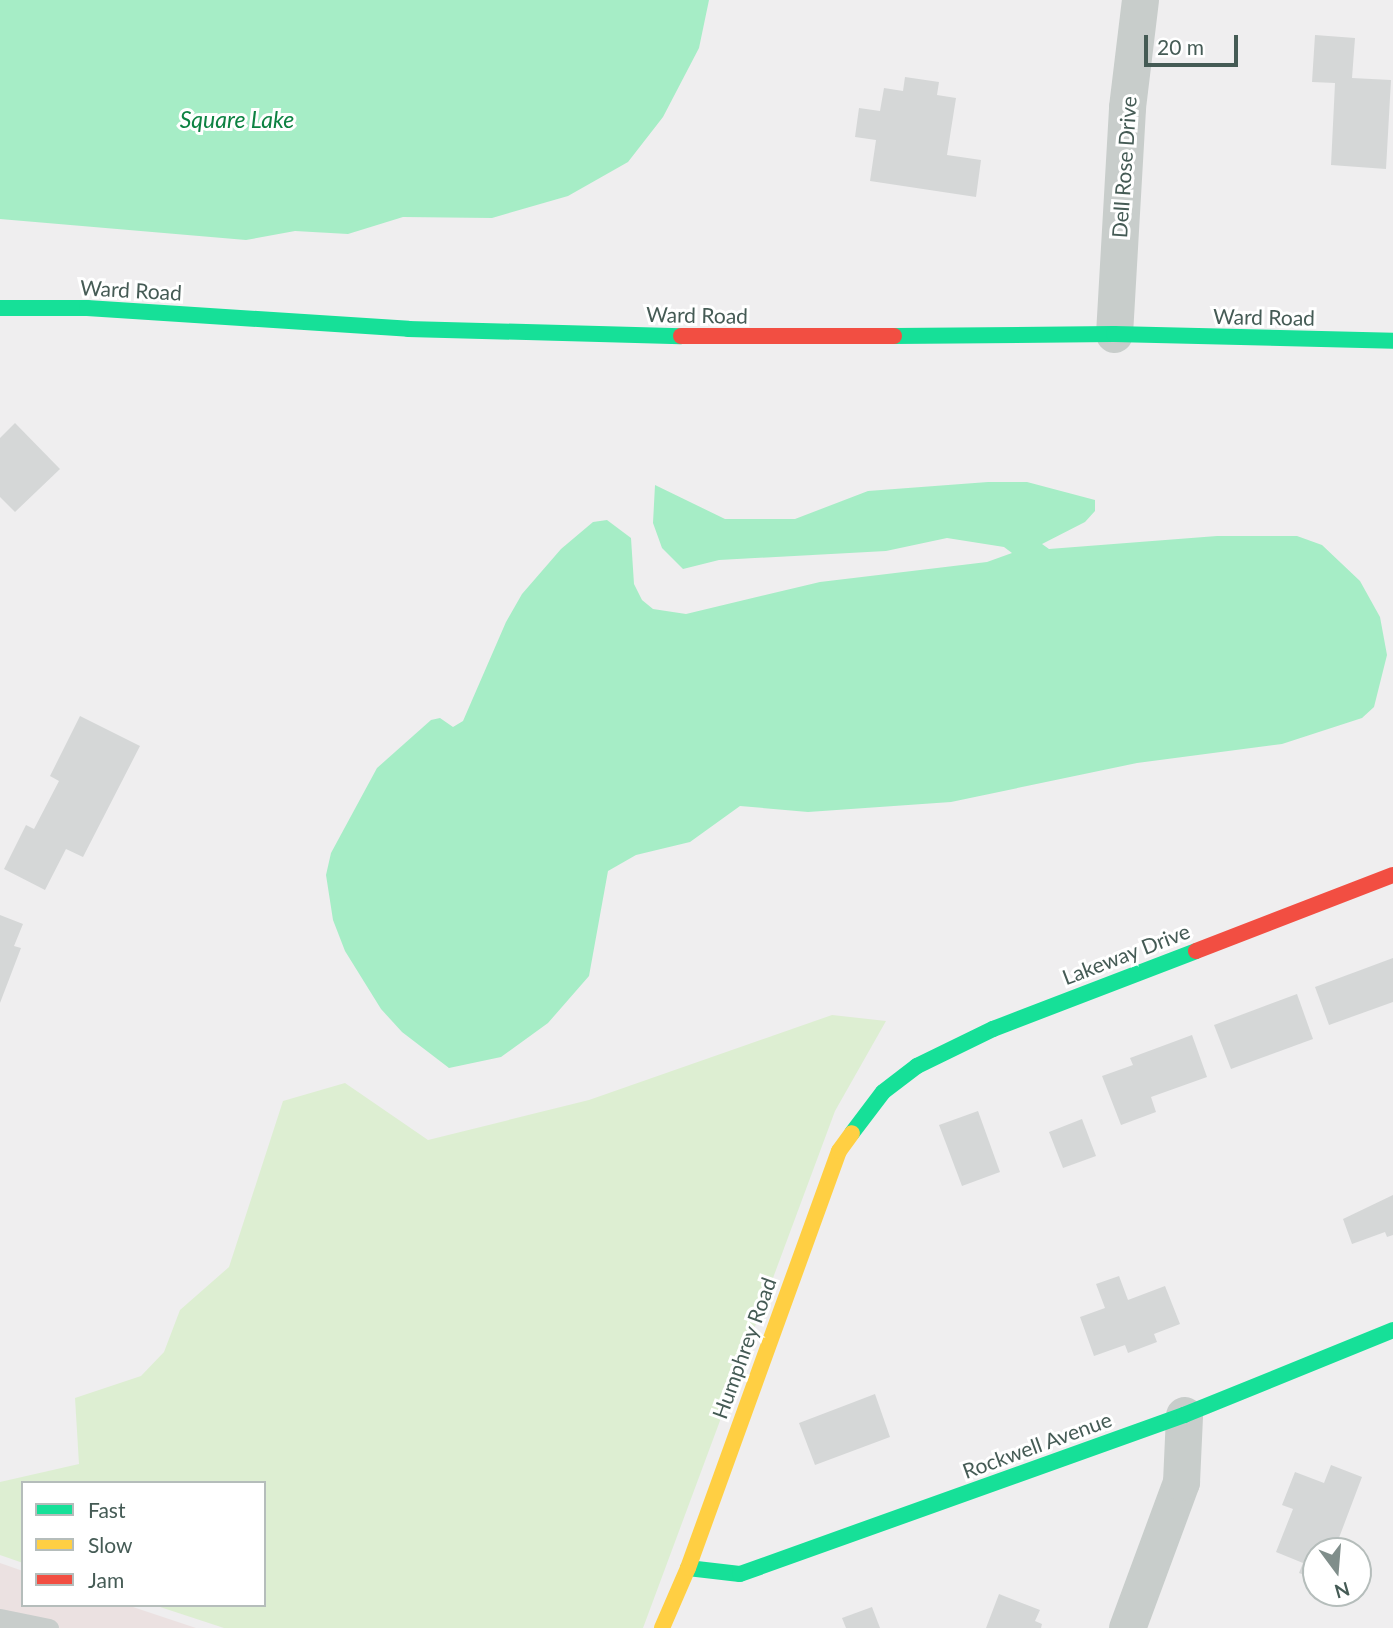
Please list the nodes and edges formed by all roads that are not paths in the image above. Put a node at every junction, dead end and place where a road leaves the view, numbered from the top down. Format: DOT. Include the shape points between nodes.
graph roads {
  1 [pos="1140,0"];
  2 [pos="0,308"];
  3 [pos="1114,334"];
  4 [pos="1393,341"];
  5 [pos="1393,875"];
  6 [pos="883,1092"];
  7 [pos="1393,1330"];
  8 [pos="1184,1415"];
  9 [pos="688,1568"];
  10 [pos="0,1618"];
  11 [pos="49,1628"];
  12 [pos="662,1628"];
  13 [pos="1127,1628"];
  1 -- 3 [label="street, Dell Rose Drive" via="1127,107"];
  2 -- 3 [label="street, Ward Road" via="87,308 408,329 731,337"];
  3 -- 4 [label="street, Ward Road"];
  5 -- 6 [label="street, Lakeway Drive" via="993,1029 917,1066"];
  6 -- 9 [label="street, Humphrey Road" via="839,1151"];
  7 -- 8 [label="street, Rockwell Avenue"];
  8 -- 9 [label="street, Rockwell Avenue" via="740,1574"];
  8 -- 13 [label="street" via="1181,1482"];
  9 -- 12 [label="street, Humphrey Road"];
  10 -- 11 [label="lane"];
}
